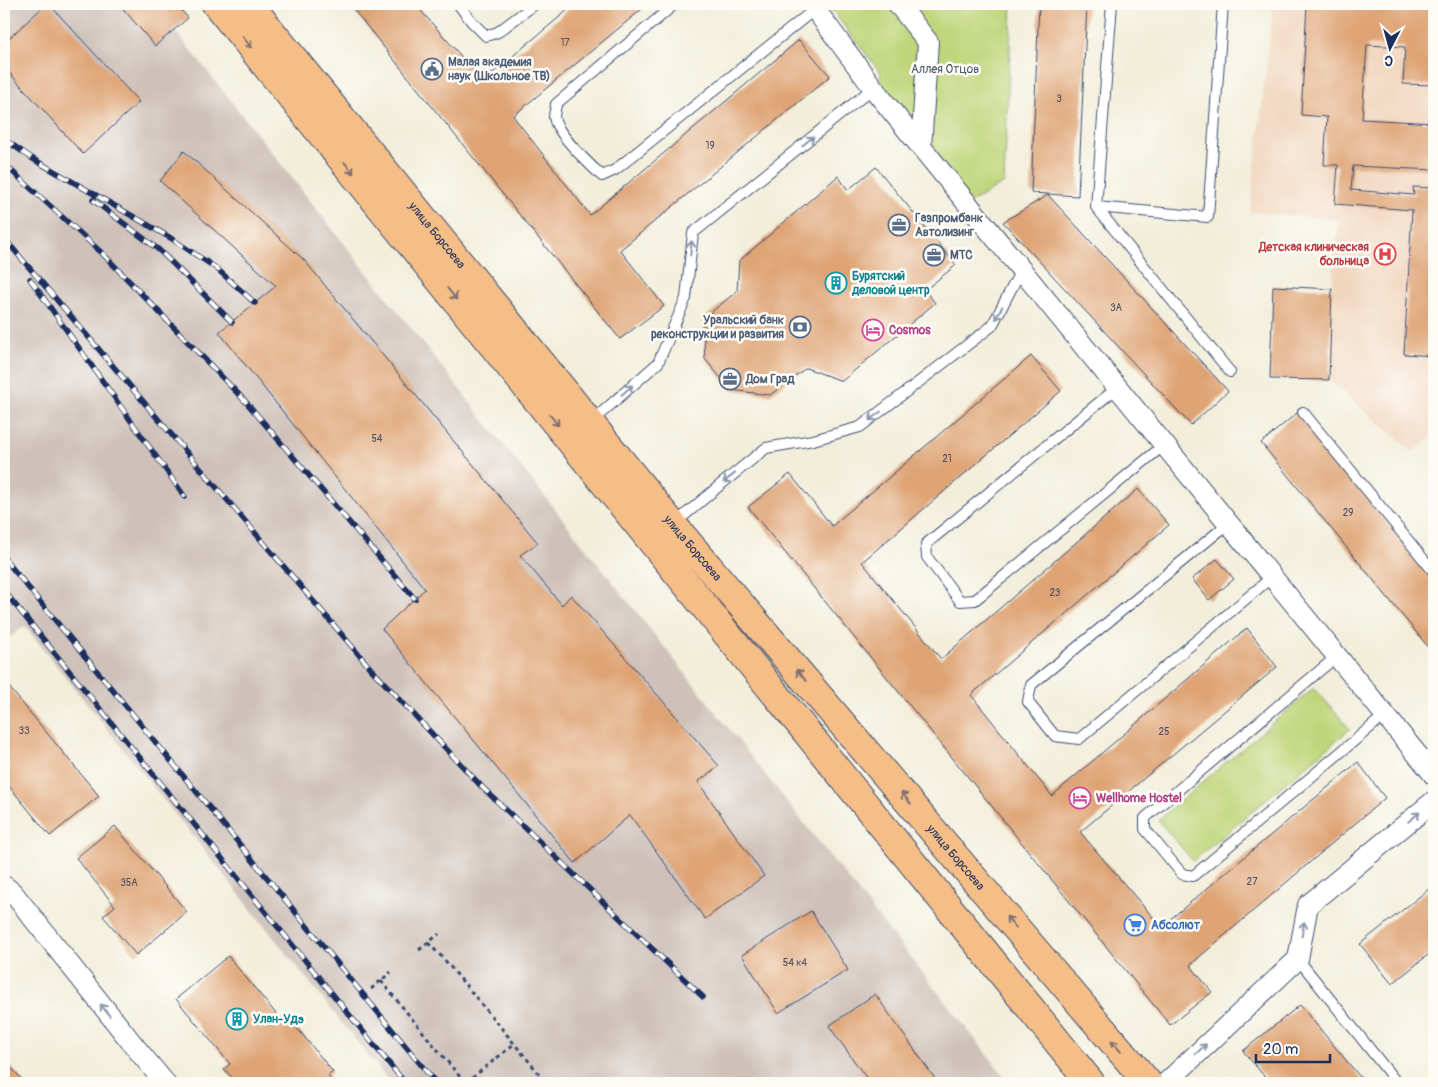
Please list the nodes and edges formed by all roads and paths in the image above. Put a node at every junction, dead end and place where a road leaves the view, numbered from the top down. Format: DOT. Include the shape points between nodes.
graph roads {
  1 [pos="216,4"];
  2 [pos="249,4"];
  3 [pos="458,4"];
  4 [pos="535,4"];
  5 [pos="674,4"];
  6 [pos="898,4"];
  7 [pos="1112,4"];
  8 [pos="1223,4"];
  9 [pos="815,5"];
  10 [pos="873,88"];
  11 [pos="921,147"];
  12 [pos="1096,207"];
  13 [pos="1021,270"];
  14 [pos="1230,372"];
  15 [pos="1118,387"];
  16 [pos="1303,412"];
  17 [pos="590,422"];
  18 [pos="1164,444"];
  19 [pos="1229,523"];
  20 [pos="674,525"];
  21 [pos="1434,572"];
  22 [pos="1272,577"];
  23 [pos="1337,656"];
  24 [pos="1385,715"];
  25 [pos="1434,775"];
  26 [pos="1434,801"];
  27 [pos="4,886"];
  28 [pos="439,934"];
  29 [pos="428,942"];
  30 [pos="419,950"];
  31 [pos="1298,960"];
  32 [pos="391,972"];
  33 [pos="381,981"];
  34 [pos="371,989"];
  35 [pos="514,1044"];
  36 [pos="165,1083"];
  37 [pos="465,1083"];
  38 [pos="546,1083"];
  39 [pos="1091,1083"];
  40 [pos="1148,1083"];
  41 [pos="1166,1083"];
  42 [pos="1397,1083"];
  1 -- 39 [label="main road, one-way"];
  2 -- 17 [label="main road, улица Борсоева"];
  3 -- 4 [label="lane" via="486,36 498,32"];
  5 -- 9 [label="lane" via="556,104 554,117 559,130 602,176 615,170"];
  6 -- 11 [label="street" via="928,42"];
  7 -- 12 [label="lane"];
  8 -- 12 [label="lane" via="1208,217"];
  9 -- 10 [label="street"];
  10 -- 11 [label="street"];
  17 -- 10 [label="lane, one-way" via="658,363 686,298 693,233"];
  11 -- 13 [label="street"];
  12 -- 14 [label="lane"];
  13 -- 15 [label="street"];
  13 -- 20 [label="lane, one-way" via="992,326 860,427 766,448"];
  15 -- 18 [label="street"];
  15 -- 18 [label="lane" via="926,544 927,558 960,600 975,600"];
  16 -- 21 [label="lane"];
  17 -- 20 [label="main road, улица Борсоева"];
  18 -- 19 [label="street"];
  19 -- 22 [label="street"];
  19 -- 22 [label="lane" via="1031,685 1028,702 1050,730 1055,736 1078,739"];
  40 -- 20 [label="main road, улица Борсоева, one-way"];
  22 -- 23 [label="street"];
  23 -- 24 [label="street"];
  23 -- 24 [label="lane" via="1145,818 1145,829 1182,874 1193,876"];
  24 -- 25 [label="street"];
  31 -- 26 [label="street, one-way" via="1308,905"];
  36 -- 27 [label="street, one-way" via="13,893"];
  28 -- 29 [label="path"];
  29 -- 30 [label="path"];
  29 -- 35 [label="path"];
  41 -- 31 [label="street, one-way"];
  31 -- 42 [label="lane"];
  32 -- 33 [label="path"];
  33 -- 34 [label="path"];
  33 -- 37 [label="path"];
  35 -- 37 [label="path"];
  35 -- 38 [label="path"];
}
